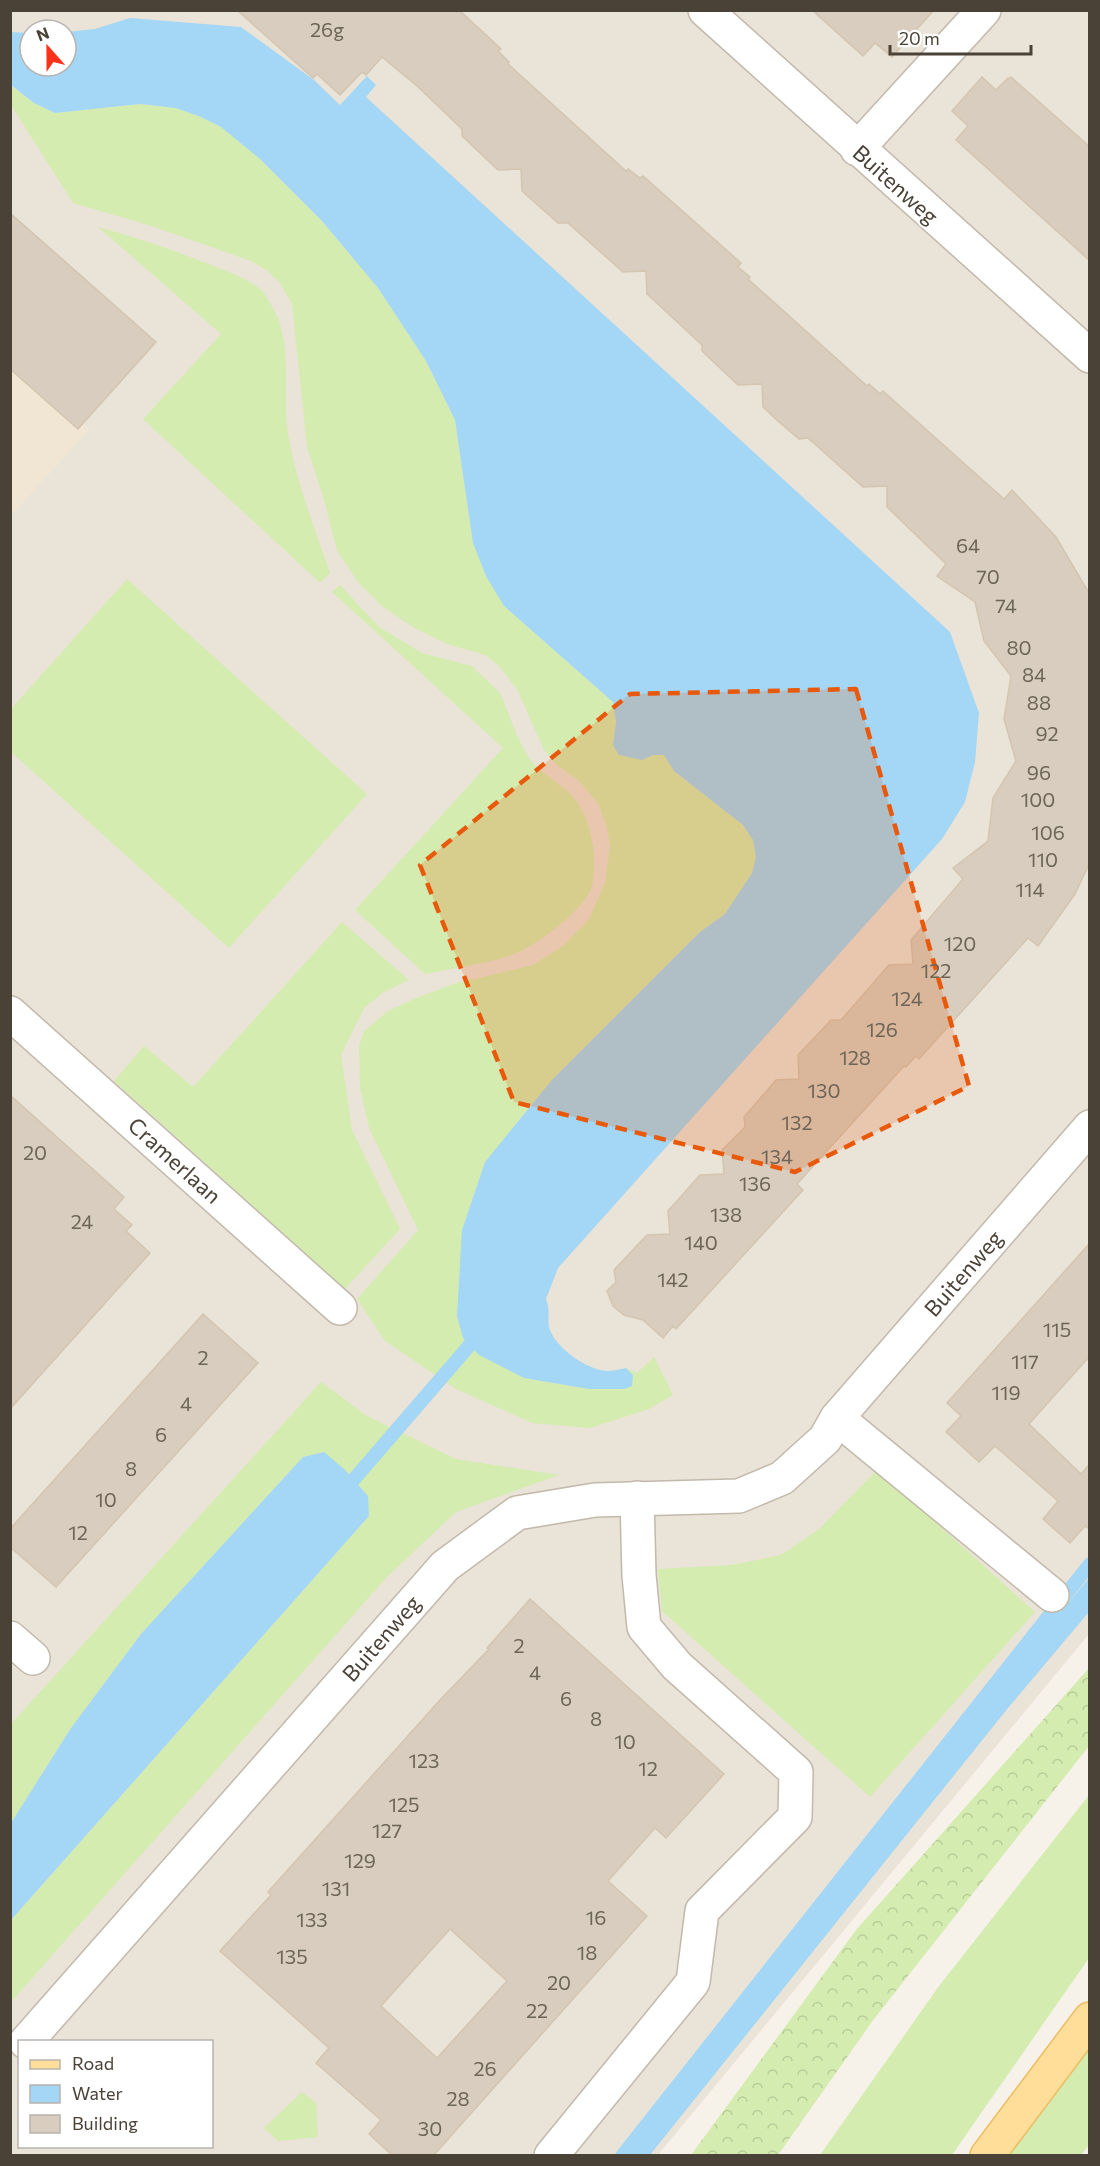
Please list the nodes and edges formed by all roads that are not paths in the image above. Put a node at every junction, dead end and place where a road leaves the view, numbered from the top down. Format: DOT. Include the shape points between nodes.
graph roads {
  1 [pos="705,10"];
  2 [pos="984,10"];
  3 [pos="857,149"];
  4 [pos="1089,356"];
  5 [pos="10,1012"];
  6 [pos="1089,1127"];
  7 [pos="340,1308"];
  8 [pos="837,1418"];
  9 [pos="637,1498"];
  10 [pos="1052,1595"];
  11 [pos="1089,2019"];
  12 [pos="28,2040"];
  13 [pos="551,2156"];
  14 [pos="987,2156"];
  1 -- 3 [label="street, Buitenweg"];
  2 -- 3 [label="street"];
  3 -- 4 [label="street, Buitenweg"];
  5 -- 7 [label="street, Cramerlaan"];
  6 -- 8 [label="street, Buitenweg"];
  8 -- 9 [label="street, Buitenweg" via="825,1439 782,1478 739,1496"];
  8 -- 10 [label="street"];
  9 -- 12 [label="street, Buitenweg" via="595,1500 517,1513 445,1566"];
  9 -- 13 [label="street" via="644,1627 677,1666 796,1772 795,1817 702,1911 693,1982"];
  11 -- 14 [label="main road"];
}
